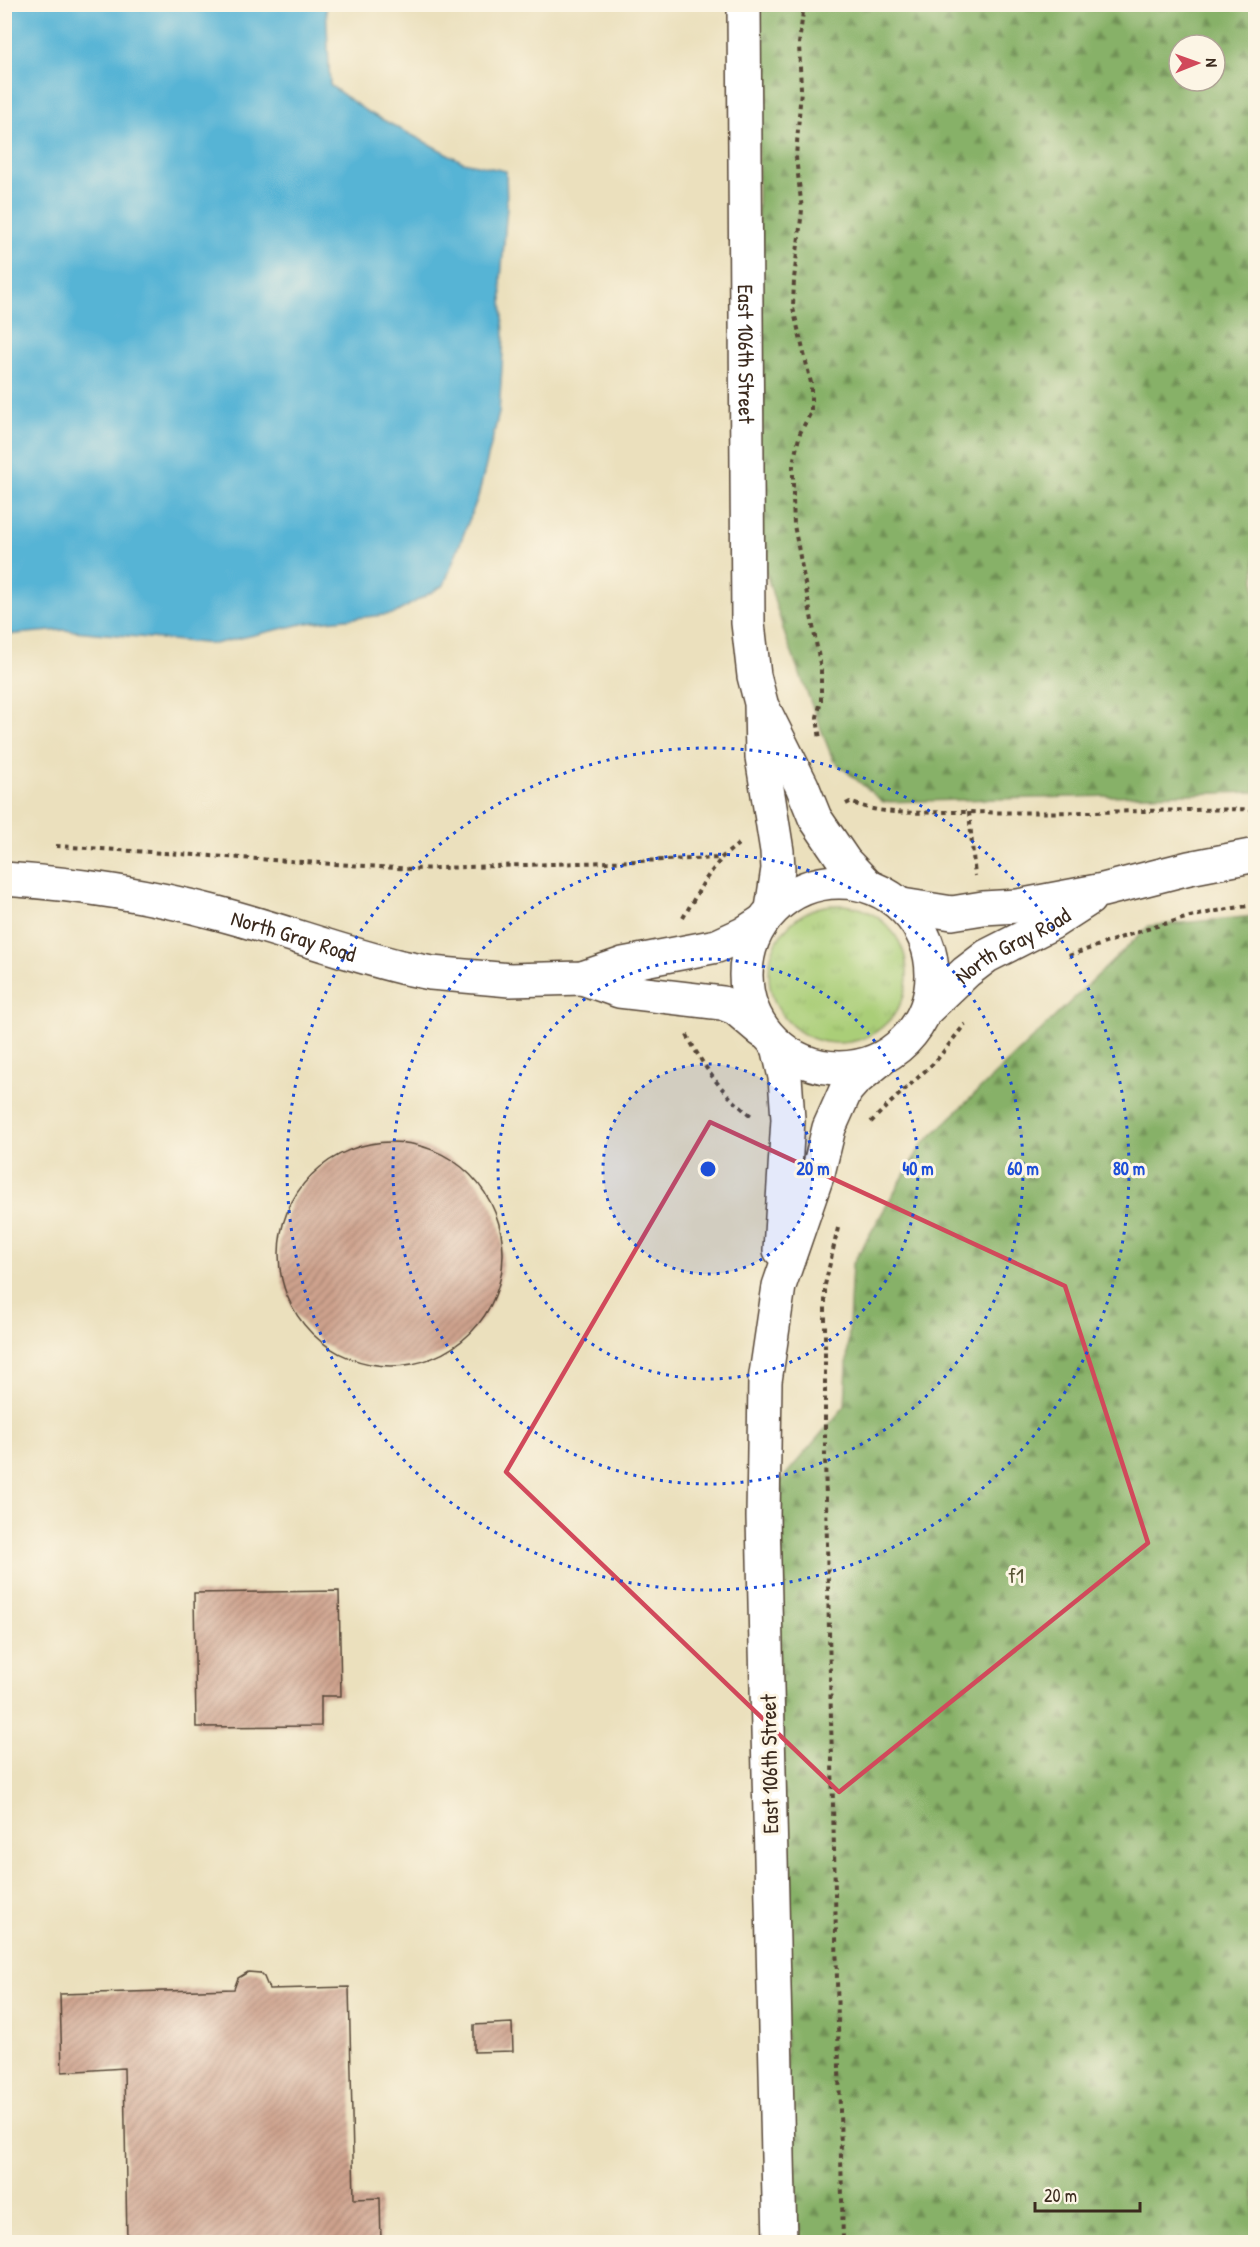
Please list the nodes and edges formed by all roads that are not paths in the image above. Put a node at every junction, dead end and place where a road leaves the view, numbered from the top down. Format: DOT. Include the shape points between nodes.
graph roads {
  1 [pos="744,4"];
  2 [pos="761,703"];
  3 [pos="1256,855"];
  4 [pos="4,879"];
  5 [pos="868,886"];
  6 [pos="1103,890"];
  7 [pos="902,905"];
  8 [pos="768,915"];
  9 [pos="582,978"];
  10 [pos="928,1008"];
  11 [pos="773,1041"];
  12 [pos="881,1059"];
  13 [pos="779,1286"];
  14 [pos="780,2242"];
  1 -- 2 [label="street, East 106th Street" via="748,623"];
  2 -- 5 [label="street, East 106th Street" via="815,818 845,862"];
  2 -- 8 [label="street, East 106th Street" via="762,757 778,860"];
  3 -- 6 [label="street, North Gray Road"];
  4 -- 9 [label="street, North Gray Road" via="94,887 172,901 375,961 431,973 510,980"];
  5 -- 7 [label="street"];
  5 -- 8 [label="street" via="848,881 827,882 798,892"];
  6 -- 7 [label="street, North Gray Road" via="1018,906 952,913"];
  6 -- 10 [label="street, North Gray Road" via="1052,923 987,956"];
  7 -- 10 [label="street" via="920,926 930,952 933,980"];
  8 -- 9 [label="street, North Gray Road" via="717,946 623,964"];
  8 -- 11 [label="street" via="752,943 746,967 754,1015"];
  9 -- 11 [label="street, North Gray Road" via="619,992 722,1003 735,1008"];
  10 -- 12 [label="street" via="901,1046"];
  11 -- 12 [label="street" via="798,1059 820,1067 852,1068"];
  11 -- 13 [label="street, East 106th Street" via="785,1077 788,1119"];
  12 -- 13 [label="street, East 106th Street" via="846,1090 837,1109"];
  13 -- 14 [label="street, East 106th Street" via="765,1381 762,1483"];
}
